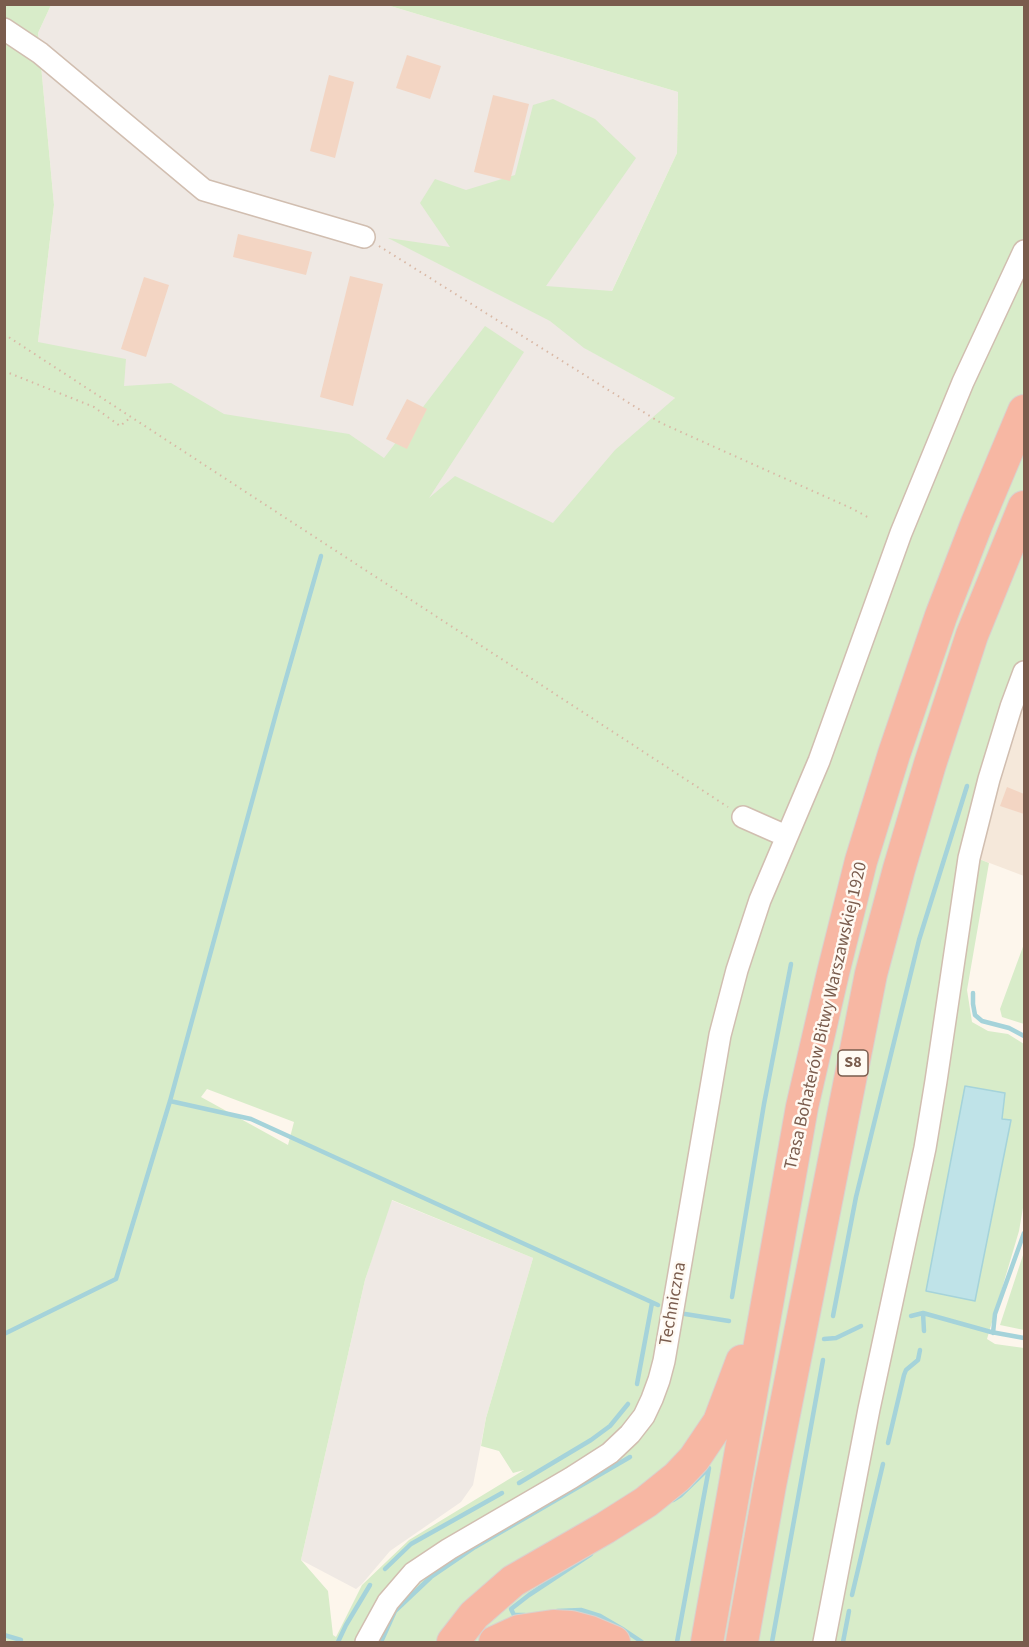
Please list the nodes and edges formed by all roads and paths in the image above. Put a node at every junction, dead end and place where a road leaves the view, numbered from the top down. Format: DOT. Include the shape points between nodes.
graph roads {
  1 [pos="4,28"];
  2 [pos="364,237"];
  3 [pos="1024,251"];
  4 [pos="4,334"];
  5 [pos="4,371"];
  6 [pos="1024,411"];
  7 [pos="131,417"];
  8 [pos="1024,507"];
  9 [pos="871,519"];
  10 [pos="1024,672"];
  11 [pos="743,817"];
  12 [pos="786,836"];
  13 [pos="777,1245"];
  14 [pos="366,1642"];
  15 [pos="453,1642"];
  16 [pos="495,1642"];
  17 [pos="614,1642"];
  18 [pos="707,1642"];
  19 [pos="742,1642"];
  20 [pos="824,1642"];
  1 -- 2 [label="street" via="40,53 204,190"];
  2 -- 9 [label="path" via="661,423"];
  3 -- 12 [label="street, Techniczna" via="917,493 819,761"];
  4 -- 7 [label="path"];
  5 -- 7 [label="path" via="94,407 120,426"];
  6 -- 13 [label="highway, Trasa Bohaterów Bitwy Warszawskiej 1920 / S8" via="941,616 861,861 802,1107"];
  7 -- 11 [label="path"];
  8 -- 19 [label="highway, Trasa Bohaterów Bitwy Warszawskiej 1920 / S8" via="972,635 930,764 871,974"];
  10 -- 20 [label="street" via="988,779 969,858 925,1148"];
  11 -- 12 [label="street"];
  12 -- 14 [label="street, Techniczna" via="760,900 720,1035 664,1361 644,1416 630,1434 597,1462 413,1573 388,1602"];
  13 -- 15 [label="highway" via="738,1375 719,1422 694,1459 646,1502 513,1581 474,1615"];
  13 -- 18 [label="highway, Trasa Bohaterów Bitwy Warszawskiej 1920 / S8"];
  16 -- 17 [label="highway" via="519,1631 553,1626 571,1627"];
}
